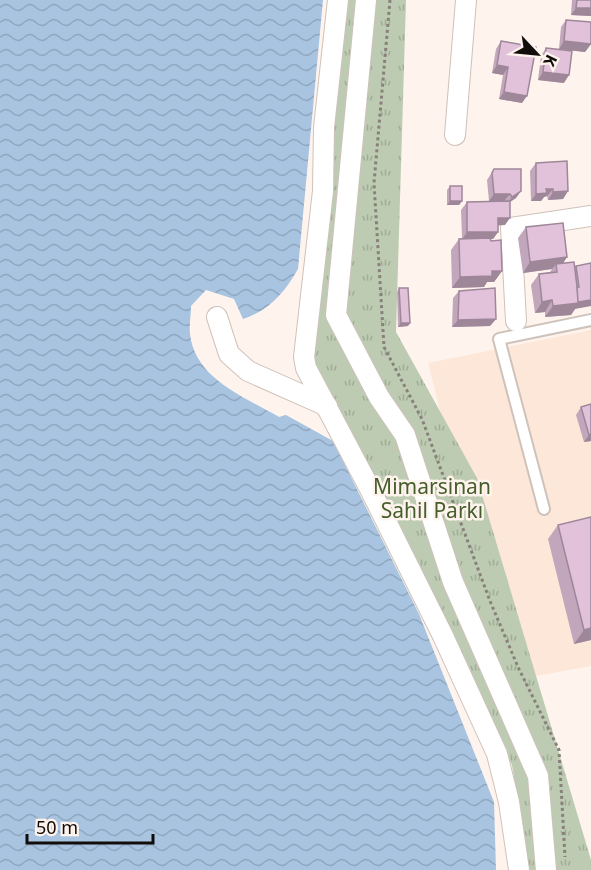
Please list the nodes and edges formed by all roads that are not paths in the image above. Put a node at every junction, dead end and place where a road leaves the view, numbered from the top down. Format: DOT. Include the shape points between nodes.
graph roads {
  1 [pos="338,0"];
  2 [pos="366,0"];
  3 [pos="466,0"];
  4 [pos="455,135"];
  5 [pos="591,216"];
  6 [pos="217,317"];
  7 [pos="591,320"];
  8 [pos="516,321"];
  9 [pos="327,406"];
  10 [pos="544,509"];
  11 [pos="519,870"];
  12 [pos="546,870"];
  1 -- 9 [label="street" via="324,127 323,191 304,357"];
  2 -- 12 [label="street" via="336,315 405,435 453,582 538,776"];
  3 -- 4 [label="street"];
  5 -- 8 [label="street" via="510,228"];
  6 -- 9 [label="street" via="229,354 248,371"];
  7 -- 10 [label="lane" via="499,339"];
  9 -- 11 [label="street" via="443,636 497,754"];
}
